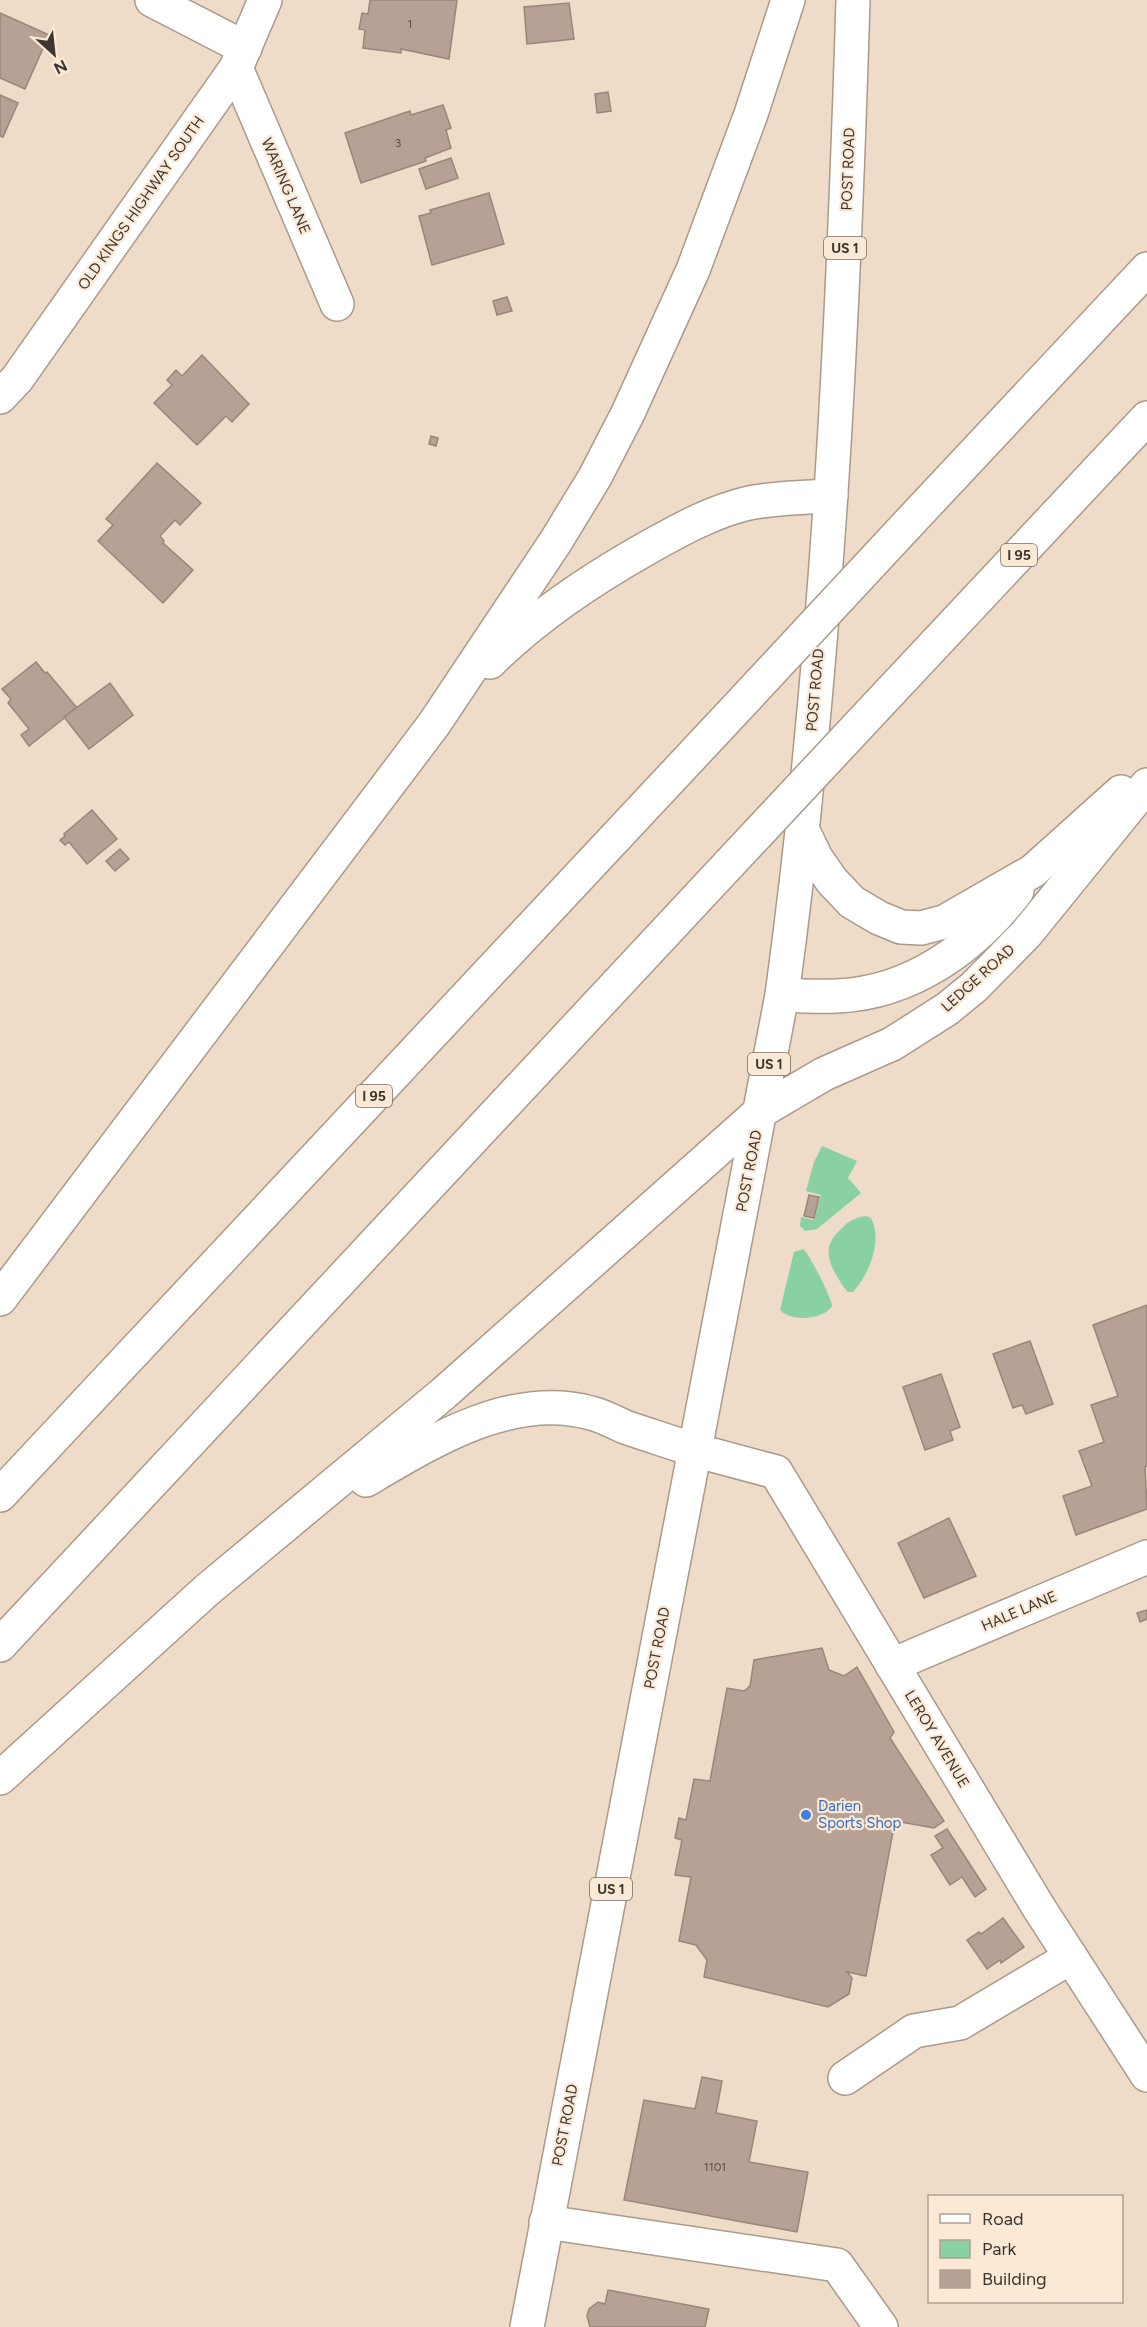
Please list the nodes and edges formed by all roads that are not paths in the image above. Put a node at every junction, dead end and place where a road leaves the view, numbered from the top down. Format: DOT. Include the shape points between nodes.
graph roads {
  1 [pos="152,0"];
  2 [pos="265,0"];
  3 [pos="788,0"];
  4 [pos="853,0"];
  5 [pos="240,58"];
  6 [pos="1147,269"];
  7 [pos="337,304"];
  8 [pos="0,397"];
  9 [pos="1147,418"];
  10 [pos="831,496"];
  11 [pos="434,724"];
  12 [pos="1147,769"];
  13 [pos="1147,785"];
  14 [pos="802,831"];
  15 [pos="1033,870"];
  16 [pos="782,995"];
  17 [pos="760,1111"];
  18 [pos="0,1299"];
  19 [pos="694,1450"];
  20 [pos="0,1495"];
  21 [pos="1147,1557"];
  22 [pos="207,1590"];
  23 [pos="0,1645"];
  24 [pos="892,1665"];
  25 [pos="0,1778"];
  26 [pos="1071,1957"];
  27 [pos="1147,2075"];
  28 [pos="845,2078"];
  29 [pos="546,2222"];
  30 [pos="527,2327"];
  31 [pos="881,2327"];
  1 -- 5 [label="main road"];
  2 -- 5 [label="main road, OLD KINGS HIGHWAY SOUTH"];
  3 -- 11 [label="main road" via="752,114 693,270 628,413 556,541"];
  4 -- 10 [label="main road, POST ROAD / US 1"];
  5 -- 7 [label="main road, WARING LANE"];
  5 -- 8 [label="main road, OLD KINGS HIGHWAY SOUTH" via="17,379"];
  6 -- 20 [label="main road, I 95, bridge"];
  9 -- 23 [label="main road, I 95, bridge"];
  10 -- 11 [label="main road" via="749,504 673,533 584,585 541,616 502,649"];
  10 -- 14 [label="main road, POST ROAD / US 1"];
  11 -- 18 [label="main road"];
  12 -- 15 [label="main road"];
  13 -- 17 [label="main road, LEDGE ROAD" via="1026,934 974,987 892,1044 824,1074"];
  14 -- 15 [label="main road" via="832,881 852,902 901,927 921,928 944,922"];
  14 -- 16 [label="main road, POST ROAD / US 1"];
  15 -- 16 [label="main road" via="1008,903 938,966 911,979 859,994"];
  16 -- 17 [label="main road, POST ROAD / US 1"];
  17 -- 19 [label="main road, POST ROAD / US 1"];
  17 -- 22 [label="main road, LEDGE ROAD" via="444,1393"];
  19 -- 22 [label="main road, LEROY AVENUE" via="592,1413 553,1407 514,1411 475,1423 392,1465 291,1529"];
  19 -- 24 [label="main road, LEROY AVENUE" via="776,1472"];
  19 -- 29 [label="main road, POST ROAD / US 1"];
  21 -- 24 [label="main road, HALE LANE"];
  22 -- 25 [label="main road"];
  24 -- 26 [label="main road, LEROY AVENUE"];
  26 -- 27 [label="main road, LEROY AVENUE"];
  26 -- 28 [label="main road" via="960,2023 914,2031"];
  29 -- 30 [label="main road, POST ROAD / US 1"];
  29 -- 31 [label="main road" via="837,2265"];
}
